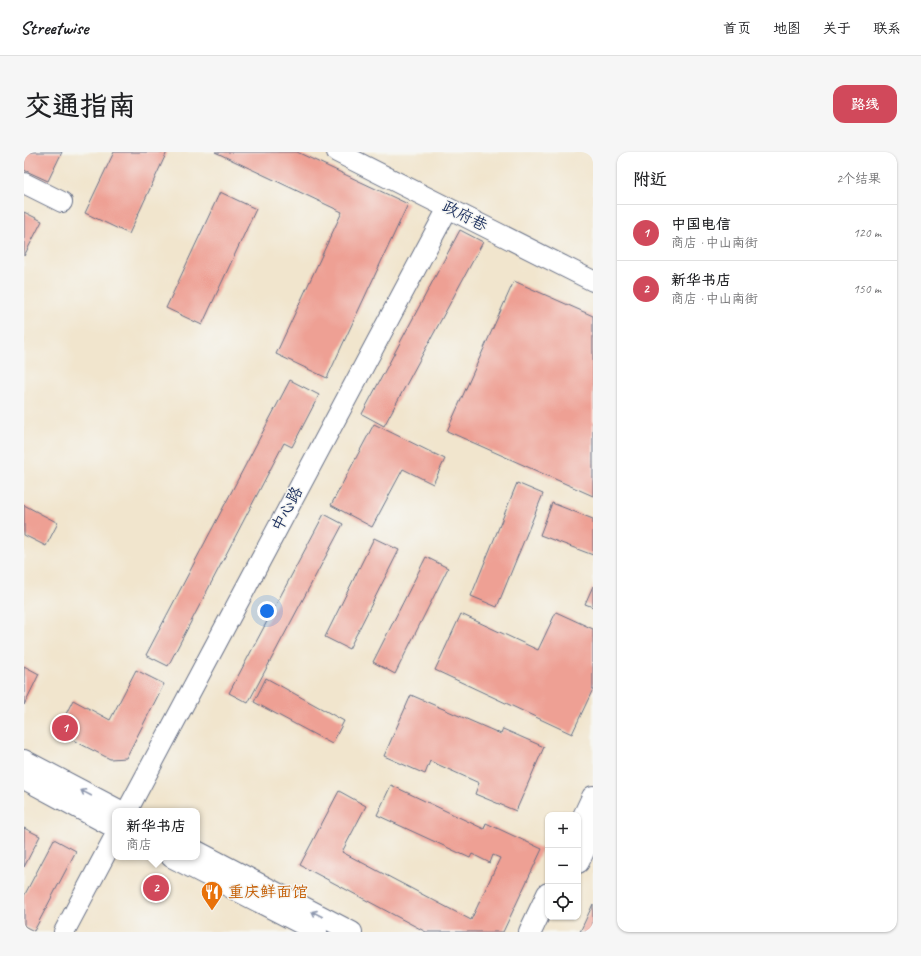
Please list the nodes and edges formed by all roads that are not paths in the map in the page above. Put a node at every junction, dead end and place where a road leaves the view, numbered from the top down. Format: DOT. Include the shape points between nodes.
graph roads {
  1 [pos="337,152"];
  2 [pos="24,183"];
  3 [pos="62,202"];
  4 [pos="448,208"];
  5 [pos="593,281"];
  6 [pos="24,760"];
  7 [pos="24,779"];
  8 [pos="593,797"];
  9 [pos="115,808"];
  10 [pos="129,808"];
  11 [pos="581,823"];
  12 [pos="112,826"];
  13 [pos="593,830"];
  14 [pos="112,842"];
  15 [pos="200,853"];
  16 [pos="581,856"];
  17 [pos="177,860"];
  18 [pos="545,900"];
  19 [pos="552,920"];
  20 [pos="64,932"];
  21 [pos="317,932"];
  22 [pos="352,932"];
  23 [pos="530,932"];
  24 [pos="546,932"];
  1 -- 4 [label="street, 政府巷"];
  2 -- 3 [label="street"];
  4 -- 5 [label="street, 政府巷"];
  4 -- 10 [label="street, 中心路"];
  9 -- 6 [label="street, one-way"];
  7 -- 12 [label="street"];
  8 -- 11 [label="main road"];
  13 -- 16 [label="main road"];
  14 -- 20 [label="street"];
  22 -- 15 [label="street, one-way"];
  17 -- 21 [label="street"];
  18 -- 23 [label="main road"];
  19 -- 24 [label="main road"];
}
